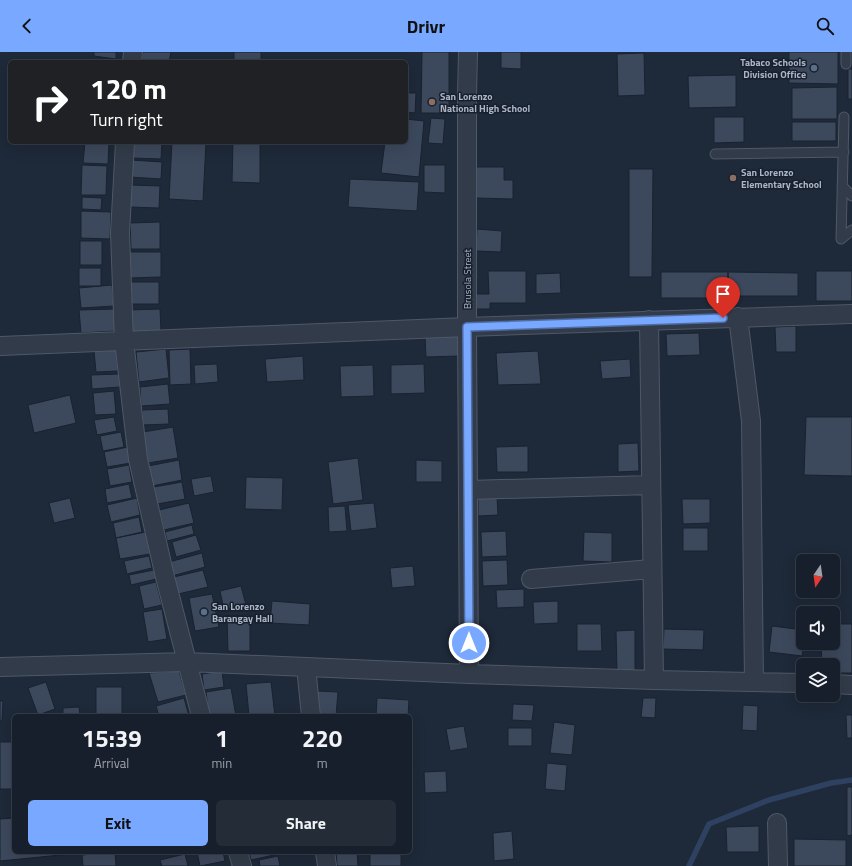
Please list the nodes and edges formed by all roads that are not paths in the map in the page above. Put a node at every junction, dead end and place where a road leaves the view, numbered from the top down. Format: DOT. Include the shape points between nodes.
graph roads {
  1 [pos="468,52"];
  2 [pos="846,52"];
  3 [pos="846,64"];
  4 [pos="844,117"];
  5 [pos="125,144"];
  6 [pos="844,152"];
  7 [pos="715,154"];
  8 [pos="842,186"];
  9 [pos="852,196"];
  10 [pos="852,230"];
  11 [pos="852,314"];
  12 [pos="738,317"];
  13 [pos="649,320"];
  14 [pos="467,327"];
  15 [pos="124,341"];
  16 [pos="0,346"];
  17 [pos="651,485"];
  18 [pos="468,490"];
  19 [pos="652,569"];
  20 [pos="531,579"];
  21 [pos="187,662"];
  22 [pos="0,667"];
  23 [pos="306,667"];
  24 [pos="469,674"];
  25 [pos="654,680"];
  26 [pos="754,682"];
  27 [pos="796,683"];
  28 [pos="840,684"];
  29 [pos="852,685"];
  30 [pos="200,714"];
  31 [pos="311,714"];
  32 [pos="778,823"];
  33 [pos="239,854"];
  34 [pos="325,854"];
  35 [pos="242,866"];
  36 [pos="327,866"];
  37 [pos="778,866"];
  1 -- 14 [label="street, Brusola Street"];
  2 -- 3 [label="lane"];
  4 -- 6 [label="lane"];
  5 -- 15 [label="street" via="120,233"];
  6 -- 7 [label="lane"];
  6 -- 8 [label="lane"];
  8 -- 9 [label="lane"];
  8 -- 10 [label="lane" via="841,239"];
  11 -- 12 [label="street"];
  12 -- 13 [label="street"];
  12 -- 26 [label="street" via="751,421"];
  13 -- 14 [label="street"];
  13 -- 17 [label="street"];
  14 -- 15 [label="street"];
  14 -- 18 [label="street, Brusola Street"];
  15 -- 16 [label="street"];
  15 -- 21 [label="street" via="138,459 164,577"];
  17 -- 18 [label="street"];
  17 -- 19 [label="street"];
  18 -- 24 [label="street, Brusola Street"];
  19 -- 20 [label="street"];
  19 -- 25 [label="street"];
  21 -- 22 [label="street"];
  21 -- 23 [label="street"];
  21 -- 30 [label="street"];
  23 -- 24 [label="street"];
  23 -- 31 [label="street"];
  24 -- 25 [label="street"];
  25 -- 26 [label="street"];
  26 -- 27 [label="street"];
  28 -- 29 [label="street"];
  32 -- 37 [label="street"];
  33 -- 35 [label="street"];
  34 -- 36 [label="street"];
}
